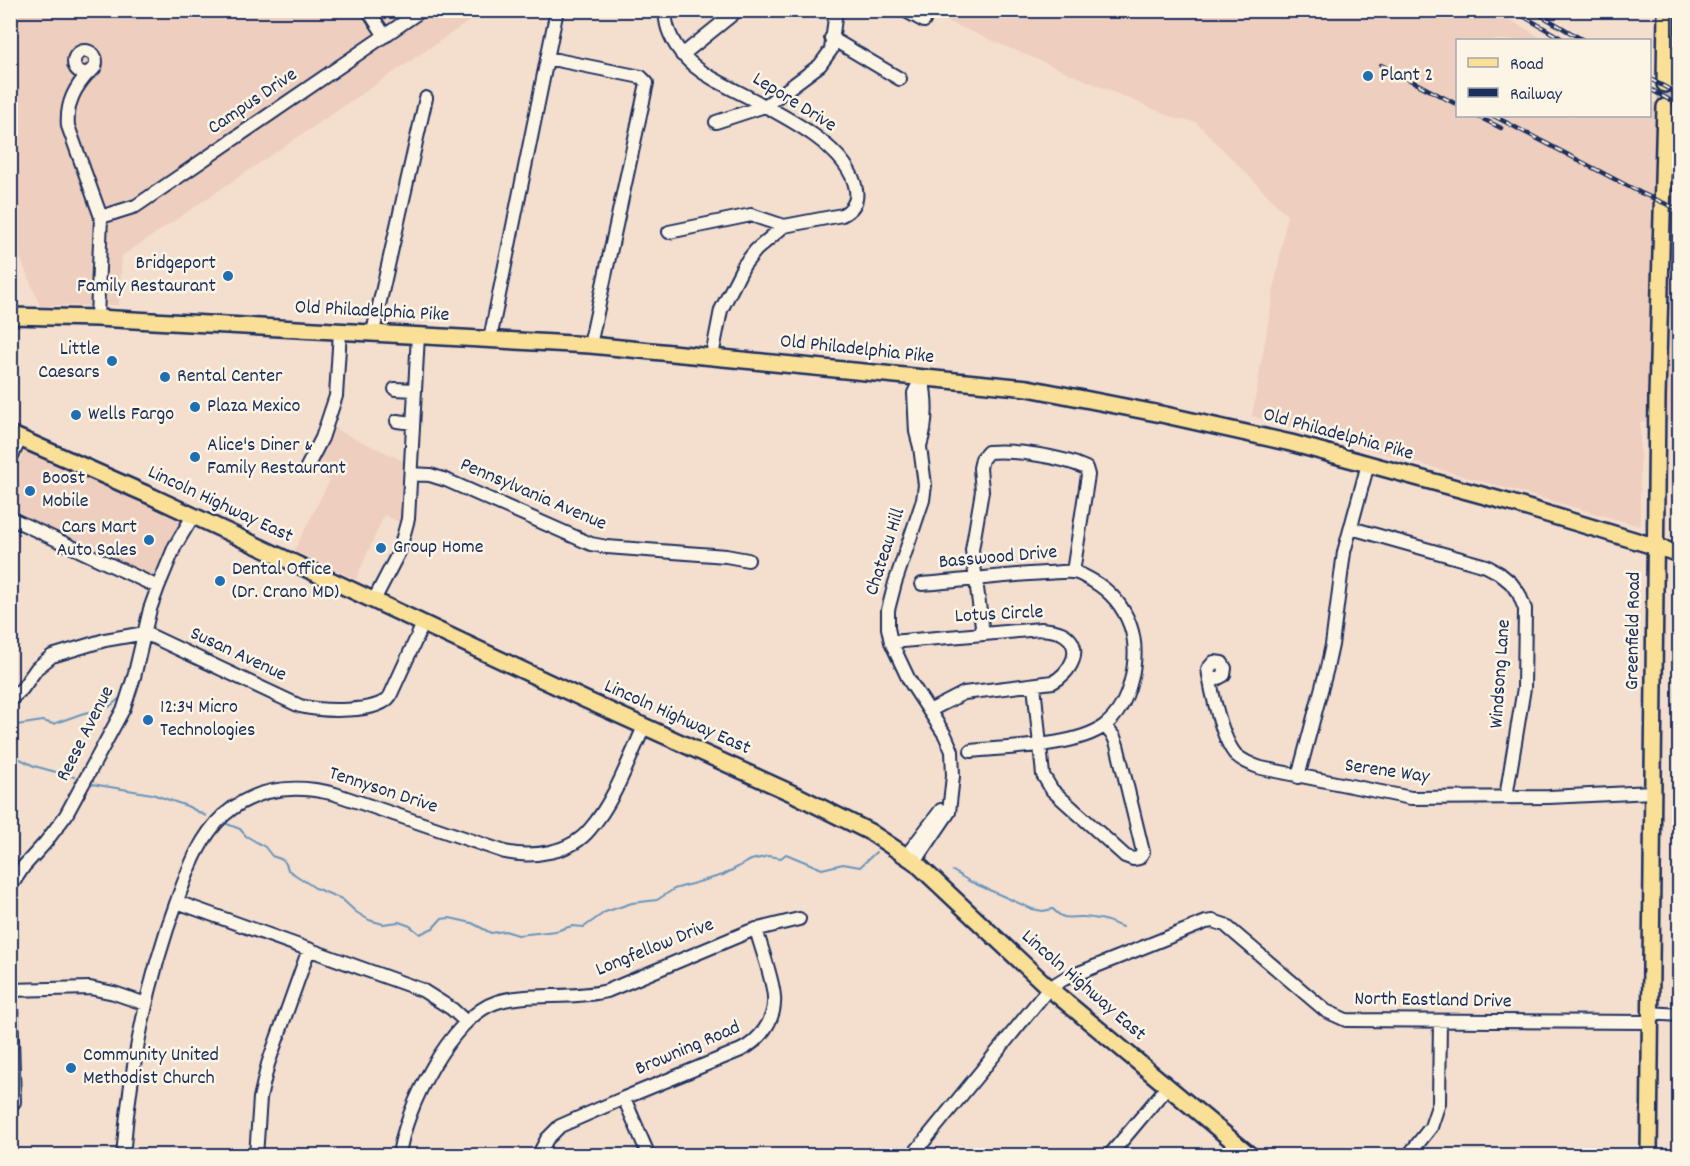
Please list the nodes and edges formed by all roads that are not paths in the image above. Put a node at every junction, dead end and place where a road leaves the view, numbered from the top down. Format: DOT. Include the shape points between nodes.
graph roads {
  1 [pos="368,10"];
  2 [pos="422,10"];
  3 [pos="557,10"];
  4 [pos="666,10"];
  5 [pos="836,10"];
  6 [pos="904,10"];
  7 [pos="1666,10"];
  8 [pos="733,14"];
  9 [pos="924,21"];
  10 [pos="385,36"];
  11 [pos="831,38"];
  12 [pos="682,55"];
  13 [pos="547,58"];
  14 [pos="90,71"];
  15 [pos="900,79"];
  16 [pos="1665,84"];
  17 [pos="426,98"];
  18 [pos="765,106"];
  19 [pos="1665,107"];
  20 [pos="716,122"];
  21 [pos="101,218"];
  22 [pos="784,226"];
  23 [pos="669,232"];
  24 [pos="10,316"];
  25 [pos="97,318"];
  26 [pos="340,331"];
  27 [pos="373,332"];
  28 [pos="418,335"];
  29 [pos="490,339"];
  30 [pos="590,345"];
  31 [pos="712,356"];
  32 [pos="922,377"];
  33 [pos="395,389"];
  34 [pos="415,390"];
  35 [pos="397,421"];
  36 [pos="413,423"];
  37 [pos="15,436"];
  38 [pos="10,460"];
  39 [pos="1368,464"];
  40 [pos="307,467"];
  41 [pos="411,474"];
  42 [pos="193,516"];
  43 [pos="10,518"];
  44 [pos="1351,528"];
  45 [pos="1656,547"];
  46 [pos="1680,554"];
  47 [pos="748,560"];
  48 [pos="1073,572"];
  49 [pos="977,580"];
  50 [pos="922,585"];
  51 [pos="158,586"];
  52 [pos="374,600"];
  53 [pos="423,624"];
  54 [pos="145,633"];
  55 [pos="983,634"];
  56 [pos="891,642"];
  57 [pos="1211,682"];
  58 [pos="1034,685"];
  59 [pos="10,700"];
  60 [pos="929,711"];
  61 [pos="1105,726"];
  62 [pos="644,727"];
  63 [pos="1041,744"];
  64 [pos="971,751"];
  65 [pos="1298,777"];
  66 [pos="1652,792"];
  67 [pos="1506,797"];
  68 [pos="910,859"];
  69 [pos="10,887"];
  70 [pos="177,902"];
  71 [pos="799,919"];
  72 [pos="756,929"];
  73 [pos="309,950"];
  74 [pos="10,975"];
  75 [pos="1049,988"];
  76 [pos="11,990"];
  77 [pos="146,1004"];
  78 [pos="1680,1016"];
  79 [pos="1649,1018"];
  80 [pos="465,1021"];
  81 [pos="1440,1021"];
  82 [pos="1167,1087"];
  83 [pos="624,1098"];
  84 [pos="15,1102"];
  85 [pos="1234,1150"];
  86 [pos="647,1152"];
  87 [pos="123,1155"];
  88 [pos="256,1155"];
  89 [pos="399,1155"];
  90 [pos="538,1155"];
  91 [pos="912,1155"];
  92 [pos="1109,1155"];
  93 [pos="1251,1155"];
  94 [pos="1408,1155"];
  95 [pos="1648,1155"];
  1 -- 10 [label="street"];
  2 -- 10 [label="street, Campus Drive"];
  3 -- 13 [label="street"];
  4 -- 12 [label="street, Lepore Drive" via="666,27"];
  5 -- 11 [label="street"];
  6 -- 9 [label="street"];
  7 -- 16 [label="main road"];
  8 -- 12 [label="street"];
  10 -- 21 [label="street, Campus Drive" via="136,206"];
  11 -- 15 [label="street"];
  11 -- 18 [label="street" via="826,58"];
  12 -- 18 [label="street, Lepore Drive" via="710,77"];
  13 -- 29 [label="street"];
  13 -- 30 [label="street" via="641,78 648,88"];
  14 -- 21 [label="street" via="68,106 68,126"];
  17 -- 27 [label="street"];
  18 -- 20 [label="street"];
  18 -- 22 [label="street, Lepore Drive" via="838,155 848,166 856,188 850,212"];
  19 -- 45 [label="main road, Greenfield Road"];
  21 -- 25 [label="street"];
  22 -- 23 [label="street" via="751,215"];
  22 -- 31 [label="street" via="750,257 727,295"];
  24 -- 25 [label="main road, Old Philadelphia Pike"];
  25 -- 26 [label="main road, Old Philadelphia Pike"];
  26 -- 27 [label="main road, Old Philadelphia Pike"];
  26 -- 40 [label="street" via="336,396"];
  27 -- 28 [label="main road, Old Philadelphia Pike"];
  28 -- 29 [label="main road, Old Philadelphia Pike"];
  28 -- 34 [label="street"];
  29 -- 30 [label="main road, Old Philadelphia Pike"];
  30 -- 31 [label="main road, Old Philadelphia Pike"];
  31 -- 32 [label="main road, Old Philadelphia Pike"];
  32 -- 39 [label="main road, Old Philadelphia Pike" via="1062,394 1277,440"];
  32 -- 56 [label="street, Chateau Hill" via="914,393 925,484 888,610"];
  33 -- 34 [label="street"];
  34 -- 36 [label="street"];
  35 -- 36 [label="street"];
  36 -- 41 [label="street"];
  37 -- 38 [label="street"];
  37 -- 42 [label="main road, Lincoln Highway East"];
  39 -- 44 [label="street"];
  39 -- 45 [label="main road, Old Philadelphia Pike"];
  41 -- 47 [label="street, Pennsylvania Avenue" via="446,480 591,544"];
  41 -- 52 [label="street" via="411,502 404,536"];
  42 -- 51 [label="street, Reese Avenue"];
  42 -- 52 [label="main road, Lincoln Highway East"];
  43 -- 51 [label="street"];
  44 -- 65 [label="street" via="1341,570 1332,645"];
  44 -- 67 [label="street, Windsong Lane" via="1486,566 1500,573 1519,594 1525,609 1524,688"];
  45 -- 46 [label="main road, Old Philadelphia Pike"];
  45 -- 66 [label="main road, Greenfield Road"];
  48 -- 49 [label="street, Basswood Drive"];
  48 -- 49 [label="street" via="1087,485 1086,468 1043,457 988,452 980,468 982,491 972,550"];
  48 -- 61 [label="street, Basswood Drive" via="1112,594 1131,627 1131,682 1124,700"];
  49 -- 50 [label="street, Basswood Drive"];
  49 -- 55 [label="street"];
  51 -- 54 [label="street, Reese Avenue"];
  52 -- 53 [label="main road, Lincoln Highway East"];
  53 -- 54 [label="street, Susan Avenue" via="387,701 369,707 321,710 300,706"];
  53 -- 62 [label="main road, Lincoln Highway East"];
  54 -- 59 [label="street" via="52,656"];
  54 -- 69 [label="street, Reese Avenue" via="129,694 112,730 66,815"];
  55 -- 56 [label="street, Lotus Circle"];
  55 -- 58 [label="street, Lotus Circle" via="1041,629 1064,634 1072,643 1072,664 1064,676"];
  56 -- 60 [label="street, Chateau Hill"];
  57 -- 65 [label="street, Serene Way" via="1220,724 1236,755 1249,764"];
  58 -- 60 [label="street, Lotus Circle" via="964,693"];
  58 -- 63 [label="street"];
  60 -- 68 [label="street, Chateau Hill" via="952,751 953,776 950,797"];
  61 -- 63 [label="street" via="1088,735"];
  61 -- 63 [label="street" via="1117,745 1143,852 1139,858 1125,856 1052,790 1043,775"];
  62 -- 68 [label="main road, Lincoln Highway East" via="839,816"];
  62 -- 70 [label="street, Tennyson Drive" via="598,819 578,840 556,850 533,855 505,852 335,794 284,788 246,800 218,821 201,844"];
  63 -- 64 [label="street"];
  65 -- 67 [label="street, Serene Way" via="1411,798"];
  66 -- 67 [label="street, Serene Way"];
  66 -- 79 [label="main road, Greenfield Road"];
  68 -- 75 [label="main road, Lincoln Highway East"];
  70 -- 73 [label="street"];
  70 -- 77 [label="street, Tennyson Drive"];
  71 -- 72 [label="street, Longfellow Drive"];
  72 -- 80 [label="street, Longfellow Drive" via="606,991 510,999 474,1013"];
  72 -- 83 [label="street, Browning Road" via="774,998 771,1015 757,1039 741,1050"];
  73 -- 80 [label="street" via="422,990"];
  73 -- 88 [label="street" via="268,1064 260,1098"];
  74 -- 76 [label="street"];
  75 -- 81 [label="street, North Eastland Drive" via="1121,955 1214,921 1225,925 1336,1017"];
  75 -- 82 [label="main road, Lincoln Highway East"];
  75 -- 91 [label="street"];
  76 -- 77 [label="street" via="90,988"];
  76 -- 84 [label="street"];
  77 -- 87 [label="street, Tennyson Drive"];
  78 -- 79 [label="street, North Eastland Drive"];
  79 -- 81 [label="street, North Eastland Drive"];
  79 -- 95 [label="main road, Greenfield Road"];
  80 -- 89 [label="street, Longfellow Drive" via="424,1081"];
  81 -- 94 [label="street" via="1439,1103 1431,1127"];
  82 -- 85 [label="main road, Lincoln Highway East"];
  82 -- 92 [label="street"];
  83 -- 86 [label="street"];
  83 -- 90 [label="street, Browning Road" via="560,1126"];
  85 -- 93 [label="main road, Lincoln Highway East"];
}
